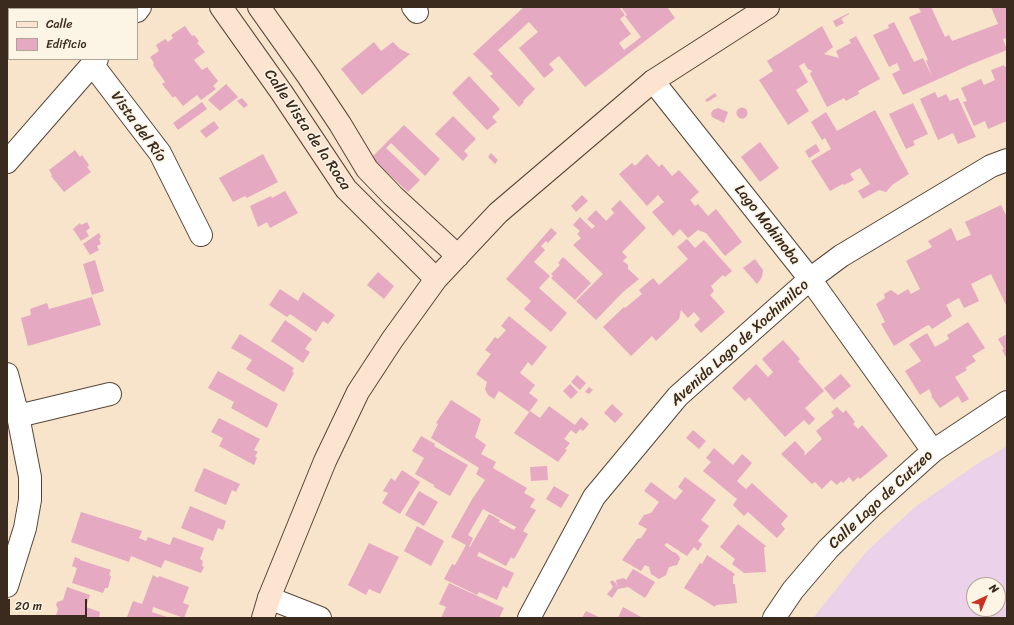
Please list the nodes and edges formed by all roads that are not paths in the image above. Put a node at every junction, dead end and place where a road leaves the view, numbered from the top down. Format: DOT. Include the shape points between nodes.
graph roads {
  1 [pos="221,7"];
  2 [pos="259,7"];
  3 [pos="768,7"];
  4 [pos="94,62"];
  5 [pos="308,76"];
  6 [pos="653,81"];
  7 [pos="282,93"];
  8 [pos="1007,160"];
  9 [pos="7,162"];
  10 [pos="200,235"];
  11 [pos="458,256"];
  12 [pos="436,279"];
  13 [pos="810,279"];
  14 [pos="7,374"];
  15 [pos="110,394"];
  16 [pos="1007,402"];
  17 [pos="18,416"];
  18 [pos="932,451"];
  19 [pos="7,586"];
  20 [pos="266,608"];
  21 [pos="320,618"];
  22 [pos="529,618"];
  23 [pos="774,618"];
  1 -- 7 [label="street, Calle Vista de la Roca"];
  2 -- 5 [label="street, Calle Vista de la Roca"];
  3 -- 6 [label="street"];
  4 -- 9 [label="street"];
  4 -- 10 [label="street, Vista del Río" via="160,153"];
  5 -- 7 [label="street"];
  5 -- 11 [label="street, Calle Vista de la Roca" via="367,169"];
  6 -- 11 [label="street" via="498,213"];
  6 -- 13 [label="street, Lago Mohinoba"];
  7 -- 12 [label="street, Calle Vista de la Roca" via="346,189"];
  8 -- 13 [label="street, Avenida Lago de Xochimilco" via="991,166 841,256"];
  11 -- 12 [label="street"];
  12 -- 20 [label="street" via="358,392 325,461"];
  13 -- 18 [label="street, Lago Mohinoba"];
  13 -- 22 [label="street, Avenida Lago de Xochimilco" via="678,396 594,497"];
  14 -- 17 [label="street"];
  15 -- 17 [label="street"];
  16 -- 18 [label="street, Calle Lago de Cutzeo"];
  17 -- 19 [label="street" via="30,477 30,500 25,528"];
  18 -- 23 [label="street, Calle Lago de Cutzeo" via="828,549 793,590"];
  20 -- 21 [label="street"];
}
